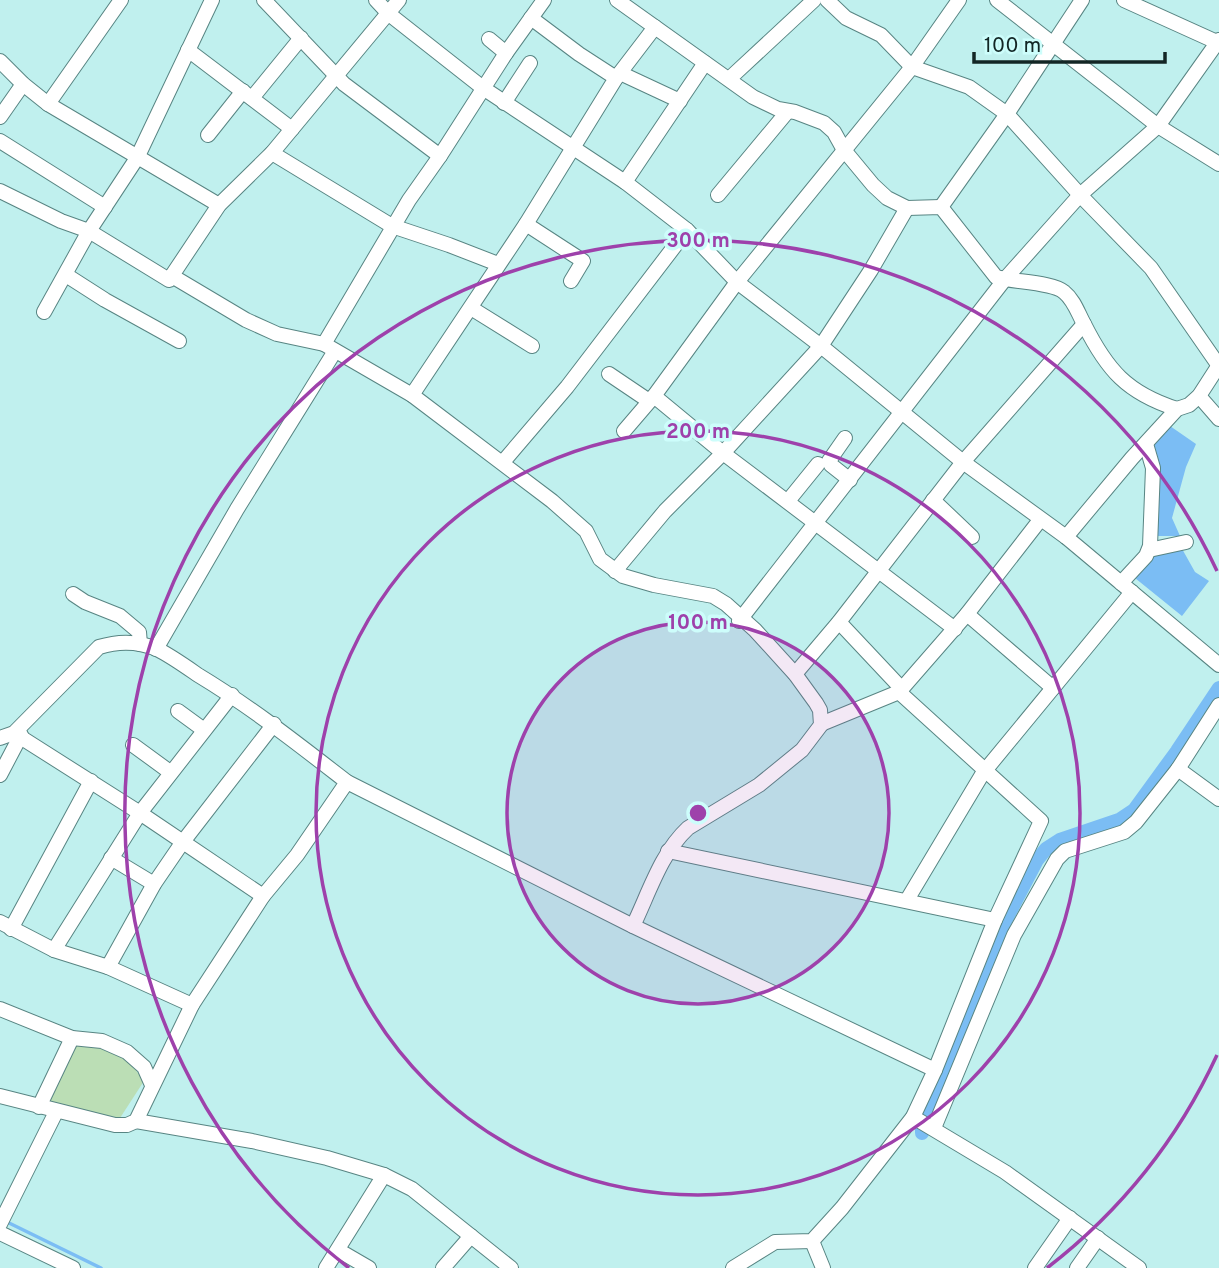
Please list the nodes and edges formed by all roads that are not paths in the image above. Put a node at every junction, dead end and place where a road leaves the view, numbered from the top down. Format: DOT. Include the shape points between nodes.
graph roads {
  1 [pos="121,0"];
  2 [pos="212,0"];
  3 [pos="264,0"];
  4 [pos="376,0"];
  5 [pos="399,0"];
  6 [pos="544,0"];
  7 [pos="617,0"];
  8 [pos="814,0"];
  9 [pos="827,0"];
  10 [pos="958,0"];
  11 [pos="998,0"];
  12 [pos="1082,0"];
  13 [pos="1124,0"];
  14 [pos="389,14"];
  15 [pos="531,18"];
  16 [pos="655,27"];
  17 [pos="301,38"];
  18 [pos="489,39"];
  19 [pos="1053,42"];
  20 [pos="1218,42"];
  21 [pos="188,50"];
  22 [pos="506,53"];
  23 [pos="0,61"];
  24 [pos="530,63"];
  25 [pos="705,63"];
  26 [pos="912,67"];
  27 [pos="618,75"];
  28 [pos="335,76"];
  29 [pos="729,79"];
  30 [pos="23,84"];
  31 [pos="483,88"];
  32 [pos="247,94"];
  33 [pos="680,101"];
  34 [pos="504,103"];
  35 [pos="48,104"];
  36 [pos="788,111"];
  37 [pos="1007,114"];
  38 [pos="0,117"];
  39 [pos="1158,126"];
  40 [pos="292,129"];
  41 [pos="208,135"];
  42 [pos="0,141"];
  43 [pos="572,148"];
  44 [pos="844,149"];
  45 [pos="272,153"];
  46 [pos="440,156"];
  47 [pos="137,158"];
  48 [pos="1219,164"];
  49 [pos="625,182"];
  50 [pos="0,191"];
  51 [pos="718,195"];
  52 [pos="1080,195"];
  53 [pos="219,205"];
  54 [pos="106,207"];
  55 [pos="941,207"];
  56 [pos="906,208"];
  57 [pos="526,224"];
  58 [pos="392,226"];
  59 [pos="687,230"];
  60 [pos="89,231"];
  61 [pos="498,264"];
  62 [pos="66,275"];
  63 [pos="172,276"];
  64 [pos="1005,279"];
  65 [pos="571,281"];
  66 [pos="737,282"];
  67 [pos="471,308"];
  68 [pos="44,312"];
  69 [pos="1084,324"];
  70 [pos="179,341"];
  71 [pos="532,346"];
  72 [pos="821,346"];
  73 [pos="330,347"];
  74 [pos="1219,365"];
  75 [pos="609,374"];
  76 [pos="412,395"];
  77 [pos="1199,396"];
  78 [pos="651,398"];
  79 [pos="1177,409"];
  80 [pos="900,411"];
  81 [pos="1219,419"];
  82 [pos="624,431"];
  83 [pos="845,438"];
  84 [pos="1146,444"];
  85 [pos="723,453"];
  86 [pos="963,462"];
  87 [pos="503,463"];
  88 [pos="818,464"];
  89 [pos="850,480"];
  90 [pos="933,500"];
  91 [pos="788,502"];
  92 [pos="1040,520"];
  93 [pos="816,524"];
  94 [pos="972,537"];
  95 [pos="1066,537"];
  96 [pos="1186,542"];
  97 [pos="1149,550"];
  98 [pos="879,570"];
  99 [pos="615,571"];
  100 [pos="1126,587"];
  101 [pos="73,594"];
  102 [pos="967,614"];
  103 [pos="740,620"];
  104 [pos="839,622"];
  105 [pos="955,629"];
  106 [pos="140,644"];
  107 [pos="156,649"];
  108 [pos="1219,665"];
  109 [pos="795,674"];
  110 [pos="1053,688"];
  111 [pos="901,691"];
  112 [pos="232,695"];
  113 [pos="1219,705"];
  114 [pos="178,711"];
  115 [pos="274,724"];
  116 [pos="821,724"];
  117 [pos="204,730"];
  118 [pos="18,734"];
  119 [pos="0,738"];
  120 [pos="133,746"];
  121 [pos="1178,769"];
  122 [pos="170,772"];
  123 [pos="984,772"];
  124 [pos="0,775"];
  125 [pos="91,781"];
  126 [pos="346,782"];
  127 [pos="1219,799"];
  128 [pos="140,813"];
  129 [pos="182,843"];
  130 [pos="668,851"];
  131 [pos="111,858"];
  132 [pos="154,884"];
  133 [pos="263,896"];
  134 [pos="907,900"];
  135 [pos="995,920"];
  136 [pos="5,925"];
  137 [pos="633,926"];
  138 [pos="54,950"];
  139 [pos="108,967"];
  140 [pos="192,1005"];
  141 [pos="0,1009"];
  142 [pos="72,1038"];
  143 [pos="935,1070"];
  144 [pos="152,1084"];
  145 [pos="0,1096"];
  146 [pos="39,1107"];
  147 [pos="56,1112"];
  148 [pos="914,1117"];
  149 [pos="136,1121"];
  150 [pos="934,1128"];
  151 [pos="384,1175"];
  152 [pos="1070,1218"];
  153 [pos="0,1224"];
  154 [pos="0,1233"];
  155 [pos="471,1236"];
  156 [pos="1098,1238"];
  157 [pos="812,1241"];
  158 [pos="338,1250"];
  159 [pos="1131,1266"];
  160 [pos="73,1268"];
  161 [pos="327,1268"];
  162 [pos="369,1268"];
  163 [pos="443,1268"];
  164 [pos="511,1268"];
  165 [pos="733,1268"];
  166 [pos="823,1268"];
  167 [pos="1035,1268"];
  168 [pos="1077,1268"];
  1 -- 35 [label="street"];
  2 -- 21 [label="street"];
  3 -- 17 [label="street"];
  4 -- 14 [label="street"];
  5 -- 14 [label="street"];
  6 -- 15 [label="street"];
  7 -- 16 [label="street"];
  8 -- 29 [label="street"];
  9 -- 26 [label="street" via="846,18 881,35"];
  10 -- 26 [label="street"];
  11 -- 19 [label="street"];
  12 -- 19 [label="street"];
  13 -- 20 [label="street"];
  14 -- 28 [label="street"];
  14 -- 31 [label="street"];
  15 -- 22 [label="street"];
  15 -- 27 [label="street" via="579,54"];
  16 -- 25 [label="street"];
  16 -- 27 [label="street"];
  17 -- 28 [label="street"];
  17 -- 32 [label="street"];
  18 -- 22 [label="street"];
  19 -- 37 [label="street"];
  19 -- 39 [label="street"];
  20 -- 39 [label="street"];
  21 -- 32 [label="street"];
  21 -- 47 [label="street"];
  22 -- 31 [label="street"];
  23 -- 30 [label="street"];
  24 -- 34 [label="street"];
  25 -- 29 [label="street"];
  25 -- 33 [label="street"];
  26 -- 37 [label="street" via="969,88"];
  26 -- 44 [label="street"];
  27 -- 33 [label="street"];
  27 -- 43 [label="street"];
  28 -- 40 [label="street"];
  28 -- 46 [label="street"];
  29 -- 36 [label="street" via="753,97"];
  30 -- 35 [label="street"];
  30 -- 38 [label="street"];
  31 -- 34 [label="street"];
  31 -- 46 [label="street"];
  32 -- 40 [label="street"];
  32 -- 41 [label="street"];
  33 -- 49 [label="street"];
  34 -- 43 [label="street"];
  35 -- 47 [label="street"];
  36 -- 44 [label="street" via="824,123"];
  36 -- 51 [label="street"];
  37 -- 52 [label="street"];
  37 -- 55 [label="street"];
  39 -- 48 [label="street"];
  39 -- 52 [label="street"];
  40 -- 45 [label="street"];
  42 -- 54 [label="street"];
  43 -- 49 [label="street"];
  43 -- 57 [label="street"];
  44 -- 56 [label="street" via="873,185"];
  44 -- 66 [label="street"];
  45 -- 53 [label="street"];
  45 -- 58 [label="street"];
  46 -- 58 [label="street"];
  47 -- 53 [label="street"];
  47 -- 54 [label="street"];
  49 -- 59 [label="street"];
  50 -- 60 [label="street"];
  52 -- 64 [label="street"];
  52 -- 74 [label="street" via="1151,268"];
  53 -- 63 [label="street"];
  54 -- 60 [label="street"];
  55 -- 56 [label="street"];
  55 -- 64 [label="street" via="989,271"];
  56 -- 72 [label="street"];
  57 -- 61 [label="street"];
  57 -- 65 [label="street" via="583,261"];
  58 -- 61 [label="street"];
  58 -- 73 [label="street"];
  59 -- 66 [label="street"];
  59 -- 87 [label="street"];
  60 -- 62 [label="street"];
  60 -- 63 [label="street" via="169,280"];
  61 -- 67 [label="street"];
  62 -- 68 [label="street"];
  62 -- 70 [label="street"];
  63 -- 73 [label="street" via="267,330"];
  64 -- 69 [label="street" via="1064,291"];
  64 -- 80 [label="street"];
  66 -- 72 [label="street"];
  66 -- 78 [label="street"];
  67 -- 71 [label="street"];
  67 -- 76 [label="street"];
  69 -- 79 [label="street" via="1113,372 1131,388"];
  69 -- 86 [label="street"];
  72 -- 80 [label="street"];
  72 -- 85 [label="street"];
  73 -- 76 [label="street"];
  73 -- 107 [label="street"];
  74 -- 77 [label="street"];
  75 -- 78 [label="street"];
  76 -- 87 [label="street"];
  77 -- 79 [label="street"];
  77 -- 81 [label="street"];
  78 -- 82 [label="street"];
  78 -- 85 [label="street"];
  79 -- 84 [label="street"];
  80 -- 86 [label="street"];
  80 -- 89 [label="street"];
  83 -- 89 [label="street" via="829,461"];
  84 -- 95 [label="street"];
  84 -- 97 [label="street" via="1153,468"];
  85 -- 91 [label="street"];
  85 -- 99 [label="street" via="665,511"];
  86 -- 90 [label="street"];
  86 -- 92 [label="street"];
  87 -- 99 [label="street" via="586,531 595,553"];
  88 -- 91 [label="street"];
  89 -- 93 [label="street"];
  90 -- 94 [label="street"];
  90 -- 98 [label="street"];
  91 -- 93 [label="street"];
  92 -- 95 [label="street"];
  92 -- 102 [label="street"];
  93 -- 98 [label="street"];
  93 -- 103 [label="street"];
  95 -- 100 [label="street"];
  96 -- 97 [label="street"];
  97 -- 100 [label="street"];
  98 -- 104 [label="street"];
  98 -- 105 [label="street"];
  99 -- 103 [label="street" via="654,585 713,596"];
  100 -- 108 [label="street"];
  100 -- 110 [label="street"];
  101 -- 106 [label="street" via="121,616 139,632"];
  102 -- 105 [label="street"];
  102 -- 110 [label="street"];
  103 -- 109 [label="street"];
  104 -- 109 [label="street"];
  104 -- 111 [label="street"];
  105 -- 111 [label="street"];
  106 -- 107 [label="street"];
  106 -- 118 [label="street" via="117,641 99,647"];
  107 -- 112 [label="street"];
  109 -- 116 [label="street" via="820,710"];
  110 -- 123 [label="street"];
  111 -- 116 [label="street"];
  111 -- 123 [label="street"];
  112 -- 115 [label="street"];
  112 -- 117 [label="street"];
  113 -- 121 [label="street"];
  114 -- 117 [label="street"];
  115 -- 126 [label="street"];
  115 -- 129 [label="street"];
  116 -- 130 [label="street" via="803,750 759,785 688,828"];
  117 -- 122 [label="street"];
  118 -- 119 [label="street"];
  118 -- 124 [label="street"];
  118 -- 125 [label="street"];
  120 -- 122 [label="street"];
  121 -- 127 [label="street"];
  121 -- 150 [label="street" via="1131,826 1065,851 1057,859 1014,935"];
  122 -- 128 [label="street"];
  123 -- 134 [label="street"];
  123 -- 135 [label="street" via="1041,823"];
  125 -- 128 [label="street"];
  125 -- 136 [label="street"];
  126 -- 133 [label="street"];
  126 -- 137 [label="street"];
  128 -- 129 [label="street"];
  128 -- 131 [label="street"];
  129 -- 132 [label="street"];
  129 -- 133 [label="street"];
  130 -- 134 [label="street"];
  130 -- 137 [label="street"];
  131 -- 132 [label="street"];
  131 -- 138 [label="street"];
  132 -- 139 [label="street"];
  133 -- 140 [label="street"];
  134 -- 135 [label="street"];
  135 -- 143 [label="street"];
  136 -- 138 [label="street"];
  137 -- 143 [label="street"];
  138 -- 139 [label="street"];
  139 -- 140 [label="street"];
  140 -- 144 [label="street"];
  141 -- 142 [label="street"];
  142 -- 144 [label="street" via="102,1041 127,1052 144,1067"];
  142 -- 146 [label="street"];
  143 -- 148 [label="street"];
  144 -- 149 [label="street"];
  145 -- 146 [label="street"];
  146 -- 147 [label="street"];
  147 -- 149 [label="street" via="115,1125"];
  147 -- 153 [label="street"];
  148 -- 150 [label="street"];
  148 -- 157 [label="street"];
  149 -- 151 [label="street" via="264,1144"];
  150 -- 152 [label="street"];
  151 -- 155 [label="street" via="412,1189"];
  151 -- 158 [label="street"];
  152 -- 156 [label="street"];
  152 -- 167 [label="street"];
  154 -- 160 [label="street"];
  155 -- 163 [label="street"];
  155 -- 164 [label="street"];
  156 -- 159 [label="street"];
  156 -- 168 [label="street"];
  157 -- 165 [label="street" via="775,1242"];
  157 -- 166 [label="street"];
  158 -- 161 [label="street"];
  158 -- 162 [label="street"];
}
